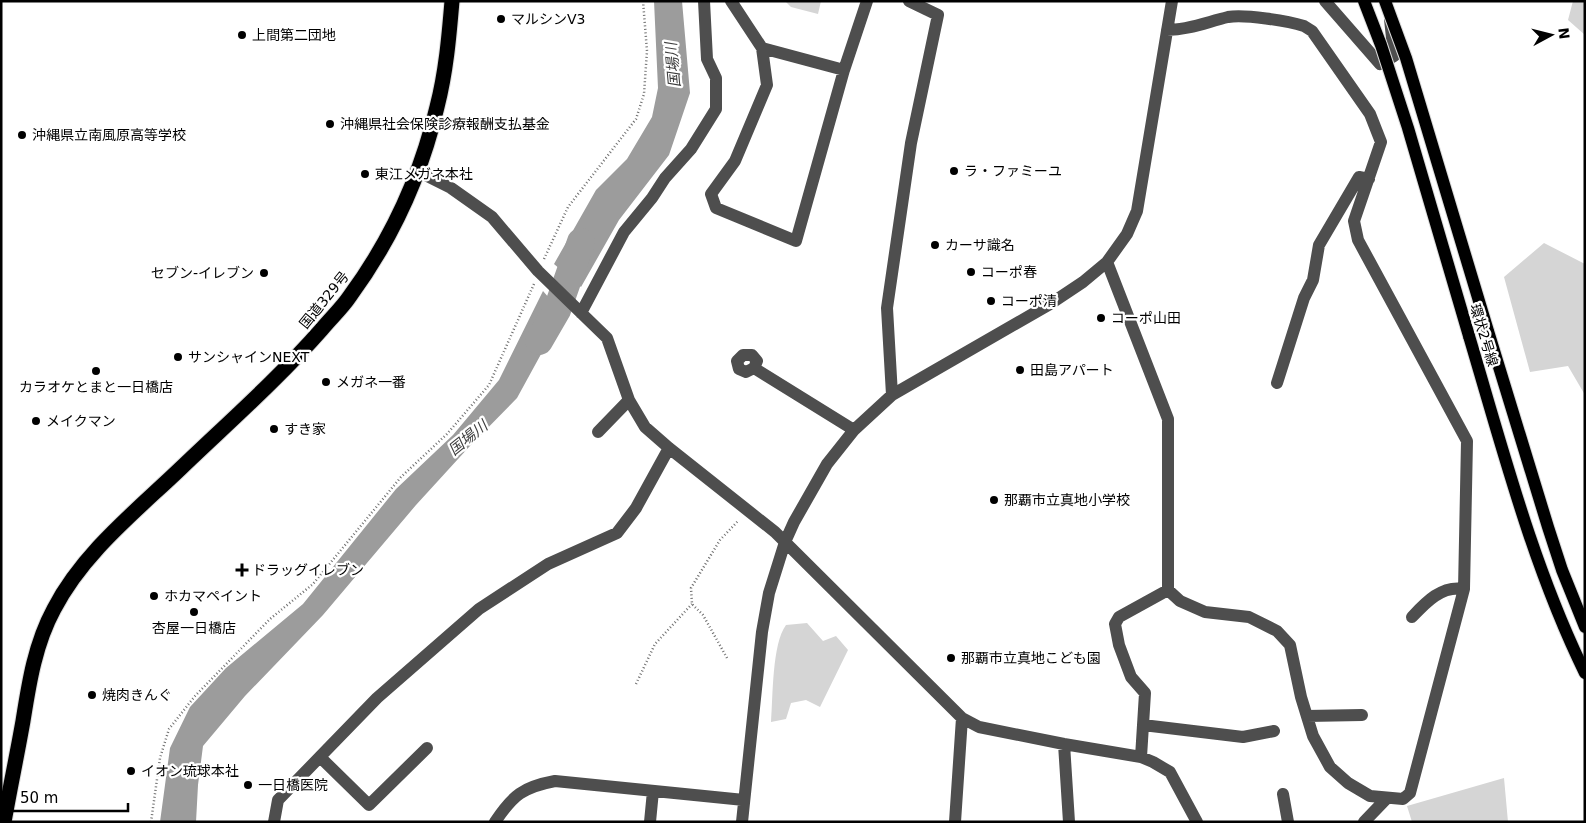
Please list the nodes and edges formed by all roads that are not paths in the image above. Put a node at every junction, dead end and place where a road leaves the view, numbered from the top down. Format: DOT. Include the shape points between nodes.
graph roads {
  1 [pos="452,1"];
  2 [pos="704,1"];
  3 [pos="731,1"];
  4 [pos="867,1"];
  5 [pos="909,1"];
  6 [pos="1172,1"];
  7 [pos="1325,1"];
  8 [pos="1364,1"];
  9 [pos="1385,1"];
  10 [pos="1389,1"];
  11 [pos="1168,30"];
  12 [pos="762,48"];
  13 [pos="844,70"];
  14 [pos="417,171"];
  15 [pos="1369,178"];
  16 [pos="1107,262"];
  17 [pos="581,314"];
  18 [pos="754,368"];
  19 [pos="1277,383"];
  20 [pos="892,396"];
  21 [pos="629,400"];
  22 [pos="854,430"];
  23 [pos="598,432"];
  24 [pos="669,448"];
  25 [pos="785,542"];
  26 [pos="1464,589"];
  27 [pos="1168,590"];
  28 [pos="1412,617"];
  29 [pos="1585,627"];
  30 [pos="1585,674"];
  31 [pos="1362,715"];
  32 [pos="1307,716"];
  33 [pos="962,718"];
  34 [pos="1143,724"];
  35 [pos="1274,731"];
  36 [pos="1064,744"];
  37 [pos="427,748"];
  38 [pos="320,757"];
  39 [pos="1141,757"];
  40 [pos="653,790"];
  41 [pos="1283,794"];
  42 [pos="1387,798"];
  43 [pos="744,800"];
  44 [pos="4,822"];
  45 [pos="274,822"];
  46 [pos="494,822"];
  47 [pos="650,822"];
  48 [pos="742,822"];
  49 [pos="955,822"];
  50 [pos="1069,822"];
  51 [pos="1197,822"];
  52 [pos="1288,822"];
  53 [pos="1364,822"];
  1 -- 14 [label="highway, 国道329号" via="441,87"];
  2 -- 17 [label="street" via="707,59 716,78 716,109 691,149 664,178 624,232"];
  3 -- 12 [label="street"];
  4 -- 13 [label="street"];
  5 -- 20 [label="street" via="938,15 911,143 887,308"];
  6 -- 11 [label="street"];
  7 -- 10 [label="street" via="1380,64 1394,56"];
  8 -- 30 [label="main road, 環状2号線, bridge" via="1408,128 1542,574"];
  9 -- 29 [label="main road, 環状2号線, bridge" via="1406,58 1548,527"];
  11 -- 15 [label="street" via="1241,16 1298,24 1312,31 1370,114 1381,142"];
  11 -- 16 [label="street" via="1137,211 1127,234"];
  12 -- 13 [label="street"];
  12 -- 13 [label="street" via="767,85 735,161 711,194 716,208 796,241"];
  14 -- 17 [label="street" via="451,188 492,217 538,271"];
  14 -- 44 [label="highway, 国道329号" via="385,243 349,297 298,356 107,538 75,573 53,610 38,645"];
  15 -- 19 [label="street" via="1358,177 1319,245 1313,280 1304,298"];
  15 -- 26 [label="street" via="1354,221 1358,240 1467,441"];
  16 -- 20 [label="street" via="1050,304"];
  16 -- 27 [label="street" via="1168,419"];
  17 -- 21 [label="street" via="607,338"];
  18 -- 22 [label="street"];
  20 -- 22 [label="street"];
  21 -- 23 [label="street"];
  21 -- 24 [label="street" via="645,427"];
  22 -- 25 [label="street" via="827,464"];
  24 -- 25 [label="street"];
  24 -- 38 [label="street" via="636,508 617,532 548,564 479,609 377,698"];
  25 -- 33 [label="street"];
  25 -- 43 [label="street" via="769,593 762,632"];
  26 -- 28 [label="street" via="1454,587 1429,599"];
  26 -- 42 [label="street" via="1410,793 1403,799"];
  27 -- 32 [label="street" via="1180,601 1204,612 1249,617 1276,631 1290,646"];
  27 -- 34 [label="street" via="1119,617 1115,624 1131,677 1145,693"];
  31 -- 32 [label="street"];
  32 -- 42 [label="street" via="1313,736 1330,767 1370,796"];
  33 -- 36 [label="street" via="979,727"];
  33 -- 49 [label="street"];
  34 -- 35 [label="street" via="1243,737"];
  34 -- 39 [label="street"];
  36 -- 39 [label="street"];
  36 -- 50 [label="street"];
  37 -- 38 [label="street" via="369,805"];
  38 -- 45 [label="street" via="278,800"];
  39 -- 51 [label="street" via="1170,772"];
  40 -- 43 [label="street"];
  40 -- 46 [label="street" via="555,781 536,785 518,794"];
  40 -- 47 [label="street"];
  41 -- 52 [label="street"];
  42 -- 53 [label="street"];
  43 -- 48 [label="street"];
}
